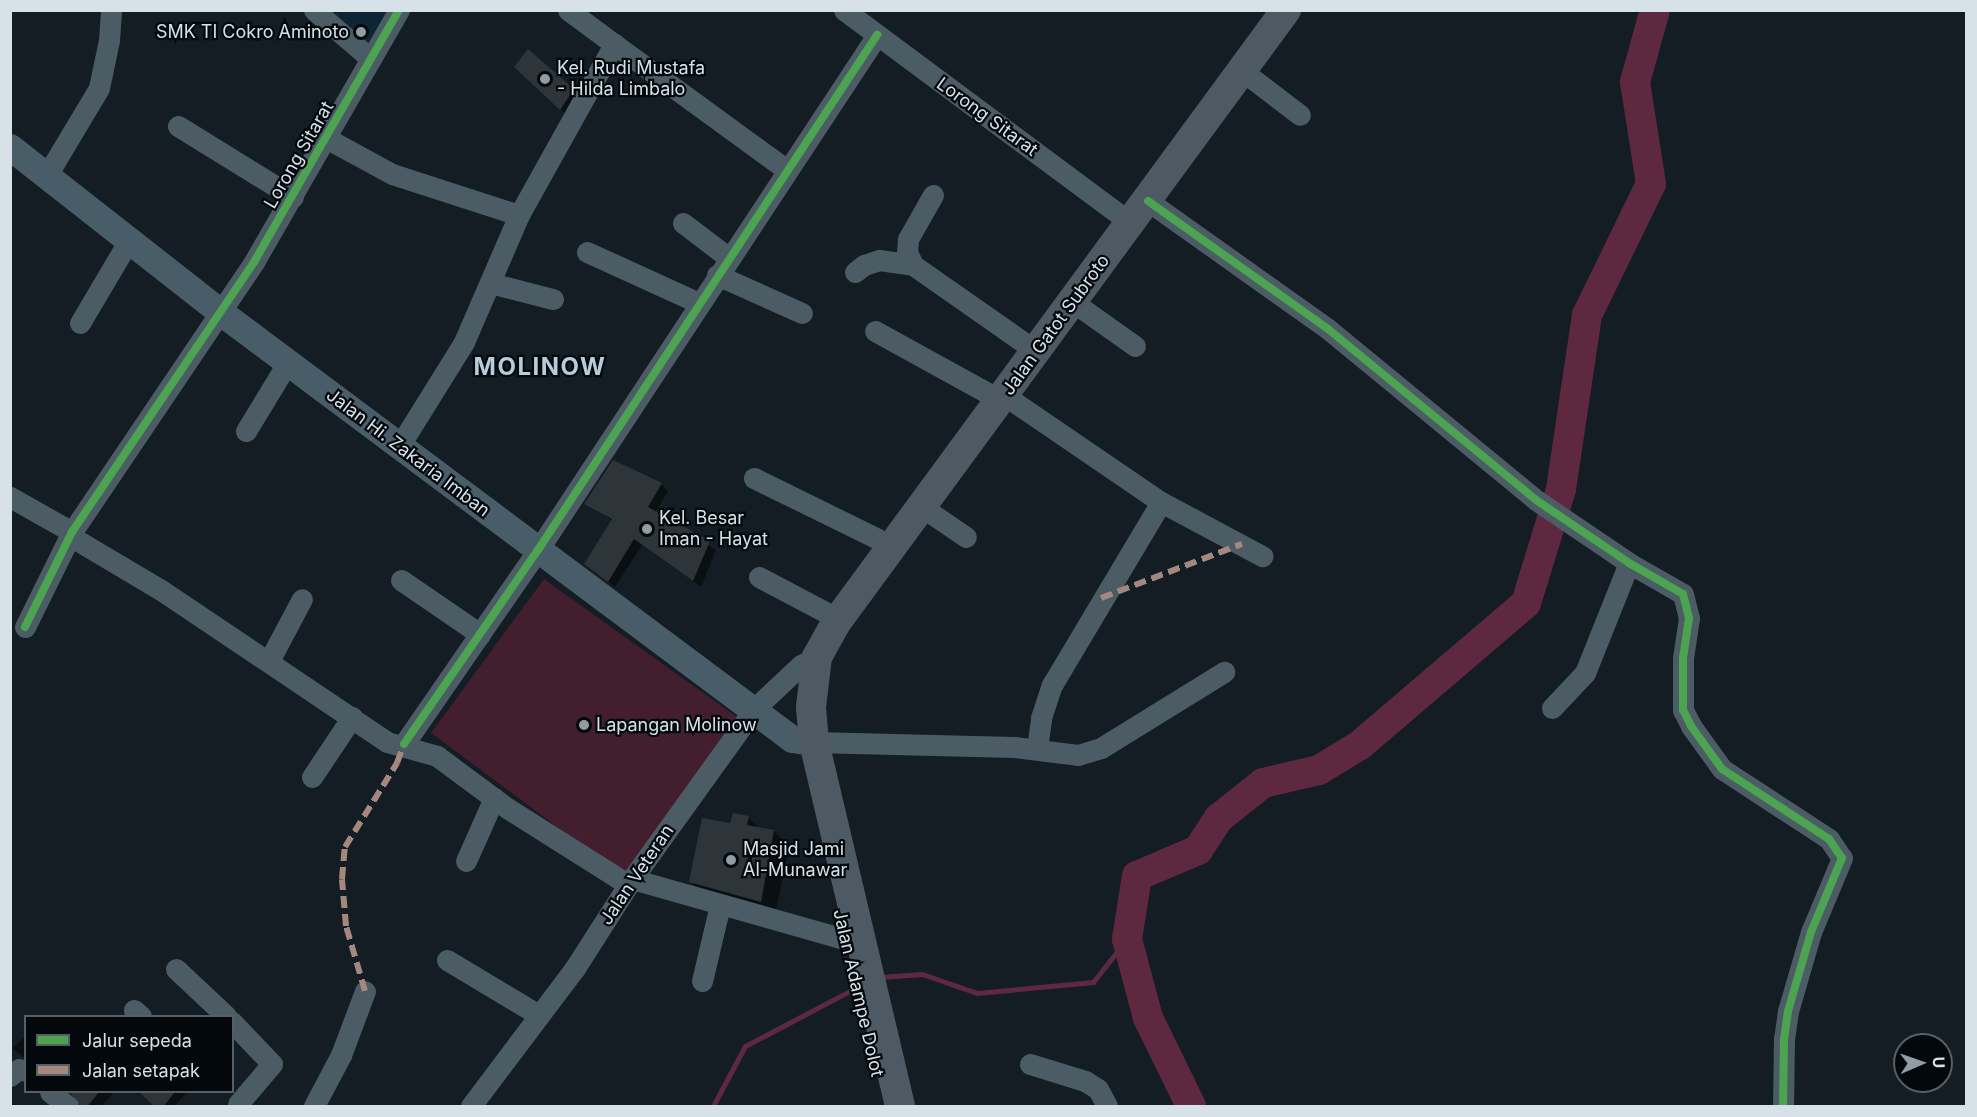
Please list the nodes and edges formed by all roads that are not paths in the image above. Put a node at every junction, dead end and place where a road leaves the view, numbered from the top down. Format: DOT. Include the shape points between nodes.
graph roads {
  1 [pos="111,10"];
  2 [pos="314,10"];
  3 [pos="399,10"];
  4 [pos="568,10"];
  5 [pos="843,10"];
  6 [pos="1265,10"];
  7 [pos="1286,10"];
  8 [pos="877,35"];
  9 [pos="614,44"];
  10 [pos="371,59"];
  11 [pos="1241,70"];
  12 [pos="1300,115"];
  13 [pos="178,126"];
  14 [pos="326,138"];
  15 [pos="10,147"];
  16 [pos="788,170"];
  17 [pos="47,175"];
  18 [pos="933,195"];
  19 [pos="293,197"];
  20 [pos="1132,212"];
  21 [pos="519,215"];
  22 [pos="683,223"];
  23 [pos="129,240"];
  24 [pos="587,252"];
  25 [pos="729,258"];
  26 [pos="913,265"];
  27 [pos="855,272"];
  28 [pos="717,275"];
  29 [pos="490,283"];
  30 [pos="554,299"];
  31 [pos="1073,302"];
  32 [pos="699,303"];
  33 [pos="219,311"];
  34 [pos="802,313"];
  35 [pos="80,323"];
  36 [pos="875,331"];
  37 [pos="1023,342"];
  38 [pos="1135,346"];
  39 [pos="288,362"];
  40 [pos="995,394"];
  41 [pos="246,431"];
  42 [pos="400,446"];
  43 [pos="754,478"];
  44 [pos="10,497"];
  45 [pos="1161,502"];
  46 [pos="922,507"];
  47 [pos="70,534"];
  48 [pos="966,537"];
  49 [pos="537,550"];
  50 [pos="872,555"];
  51 [pos="1262,556"];
  52 [pos="1629,563"];
  53 [pos="759,577"];
  54 [pos="401,580"];
  55 [pos="302,599"];
  56 [pos="25,627"];
  57 [pos="480,634"];
  58 [pos="816,641"];
  59 [pos="269,661"];
  60 [pos="1224,672"];
  61 [pos="755,708"];
  62 [pos="1552,708"];
  63 [pos="352,717"];
  64 [pos="808,742"];
  65 [pos="404,744"];
  66 [pos="1037,748"];
  67 [pos="312,777"];
  68 [pos="494,798"];
  69 [pos="466,861"];
  70 [pos="630,882"];
  71 [pos="720,905"];
  72 [pos="844,939"];
  73 [pos="447,960"];
  74 [pos="858,967"];
  75 [pos="176,969"];
  76 [pos="702,981"];
  77 [pos="364,991"];
  78 [pos="865,996"];
  79 [pos="224,1015"];
  80 [pos="539,1015"];
  81 [pos="234,1024"];
  82 [pos="1030,1064"];
  83 [pos="24,1070"];
  84 [pos="10,1076"];
  85 [pos="51,1093"];
  86 [pos="233,1101"];
  87 [pos="68,1107"];
  88 [pos="314,1107"];
  89 [pos="471,1107"];
  90 [pos="885,1107"];
  91 [pos="900,1107"];
  92 [pos="1107,1107"];
  93 [pos="1784,1107"];
  1 -- 17 [label="street" via="99,88"];
  2 -- 10 [label="street"];
  3 -- 10 [label="street, Lorong Sitarat"];
  4 -- 9 [label="street"];
  5 -- 8 [label="street, Lorong Sitarat"];
  6 -- 20 [label="highway, Jalan Gatot Subroto"];
  7 -- 11 [label="highway, Jalan Gatot Subroto"];
  8 -- 16 [label="street"];
  8 -- 20 [label="street, Lorong Sitarat"];
  9 -- 16 [label="street"];
  9 -- 21 [label="street"];
  10 -- 14 [label="street, Lorong Sitarat"];
  11 -- 12 [label="street"];
  11 -- 20 [label="highway, Jalan Gatot Subroto"];
  13 -- 19 [label="street"];
  14 -- 19 [label="street, Lorong Sitarat"];
  14 -- 21 [label="street" via="392,174"];
  15 -- 17 [label="main road, Jalan Hi. Zakaria Imban"];
  16 -- 25 [label="street"];
  17 -- 23 [label="main road, Jalan Hi. Zakaria Imban"];
  18 -- 26 [label="street" via="908,239 907,252"];
  19 -- 33 [label="street, Lorong Sitarat"];
  20 -- 31 [label="highway, Jalan Gatot Subroto"];
  20 -- 37 [label="highway, Jalan Gatot Subroto"];
  20 -- 52 [label="street, Lorong Sitarat" via="1328,329 1536,500"];
  21 -- 29 [label="street"];
  22 -- 25 [label="street"];
  23 -- 33 [label="main road, Jalan Hi. Zakaria Imban"];
  23 -- 35 [label="street"];
  24 -- 32 [label="street"];
  25 -- 28 [label="street"];
  26 -- 27 [label="street" via="879,260"];
  26 -- 37 [label="street"];
  28 -- 32 [label="street"];
  28 -- 34 [label="street"];
  29 -- 30 [label="street"];
  29 -- 42 [label="street" via="464,342"];
  31 -- 38 [label="street"];
  31 -- 40 [label="highway, Jalan Gatot Subroto"];
  32 -- 49 [label="street"];
  33 -- 39 [label="main road, Jalan Hi. Zakaria Imban"];
  33 -- 47 [label="street, Lorong Sitarat"];
  36 -- 40 [label="street"];
  37 -- 40 [label="highway, Jalan Gatot Subroto"];
  39 -- 41 [label="street"];
  39 -- 42 [label="main road, Jalan Hi. Zakaria Imban"];
  40 -- 45 [label="street"];
  40 -- 46 [label="highway, Jalan Gatot Subroto"];
  40 -- 50 [label="highway, Jalan Gatot Subroto"];
  42 -- 49 [label="main road, Jalan Hi. Zakaria Imban"];
  43 -- 50 [label="street"];
  44 -- 47 [label="street"];
  45 -- 51 [label="street"];
  45 -- 66 [label="street" via="1052,685 1041,718"];
  46 -- 48 [label="street"];
  46 -- 50 [label="highway, Jalan Gatot Subroto"];
  47 -- 56 [label="street, Lorong Sitarat"];
  47 -- 59 [label="street"];
  49 -- 57 [label="street"];
  49 -- 61 [label="main road, Jalan Hi. Zakaria Imban"];
  50 -- 58 [label="highway, Jalan Gatot Subroto"];
  52 -- 62 [label="street" via="1586,673"];
  52 -- 93 [label="street, Lorong Sitarat" via="1665,580 1683,594 1689,605 1683,710 1705,748 1722,769 1829,839 1842,858 1811,932 1788,1011"];
  53 -- 58 [label="street"];
  54 -- 57 [label="street"];
  55 -- 59 [label="street"];
  57 -- 65 [label="street"];
  58 -- 61 [label="street, Jalan Veteran"];
  58 -- 64 [label="highway, Jalan Adampe Dolot"];
  59 -- 63 [label="street"];
  60 -- 66 [label="street" via="1092,752 1078,755"];
  61 -- 64 [label="main road, Jalan Hi. Zakaria Imban" via="792,739"];
  61 -- 70 [label="street, Jalan Veteran"];
  63 -- 65 [label="street" via="387,742"];
  63 -- 67 [label="street"];
  64 -- 66 [label="street"];
  64 -- 72 [label="highway, Jalan Adampe Dolot"];
  64 -- 74 [label="highway, Jalan Adampe Dolot"];
  65 -- 68 [label="street" via="437,756"];
  68 -- 69 [label="street"];
  68 -- 70 [label="street"];
  70 -- 71 [label="street"];
  70 -- 80 [label="street, Jalan Veteran"];
  71 -- 72 [label="street"];
  71 -- 76 [label="street"];
  72 -- 74 [label="highway, Jalan Adampe Dolot"];
  73 -- 80 [label="street"];
  74 -- 78 [label="highway, Jalan Adampe Dolot"];
  75 -- 79 [label="street"];
  77 -- 88 [label="street" via="342,1055"];
  78 -- 90 [label="highway, Jalan Adampe Dolot"];
  78 -- 91 [label="highway, Jalan Adampe Dolot"];
  80 -- 89 [label="street, Jalan Veteran"];
  81 -- 86 [label="street" via="272,1064"];
  82 -- 92 [label="street" via="1098,1089"];
  83 -- 84 [label="street" via="19,1069"];
  85 -- 87 [label="street"];
}
